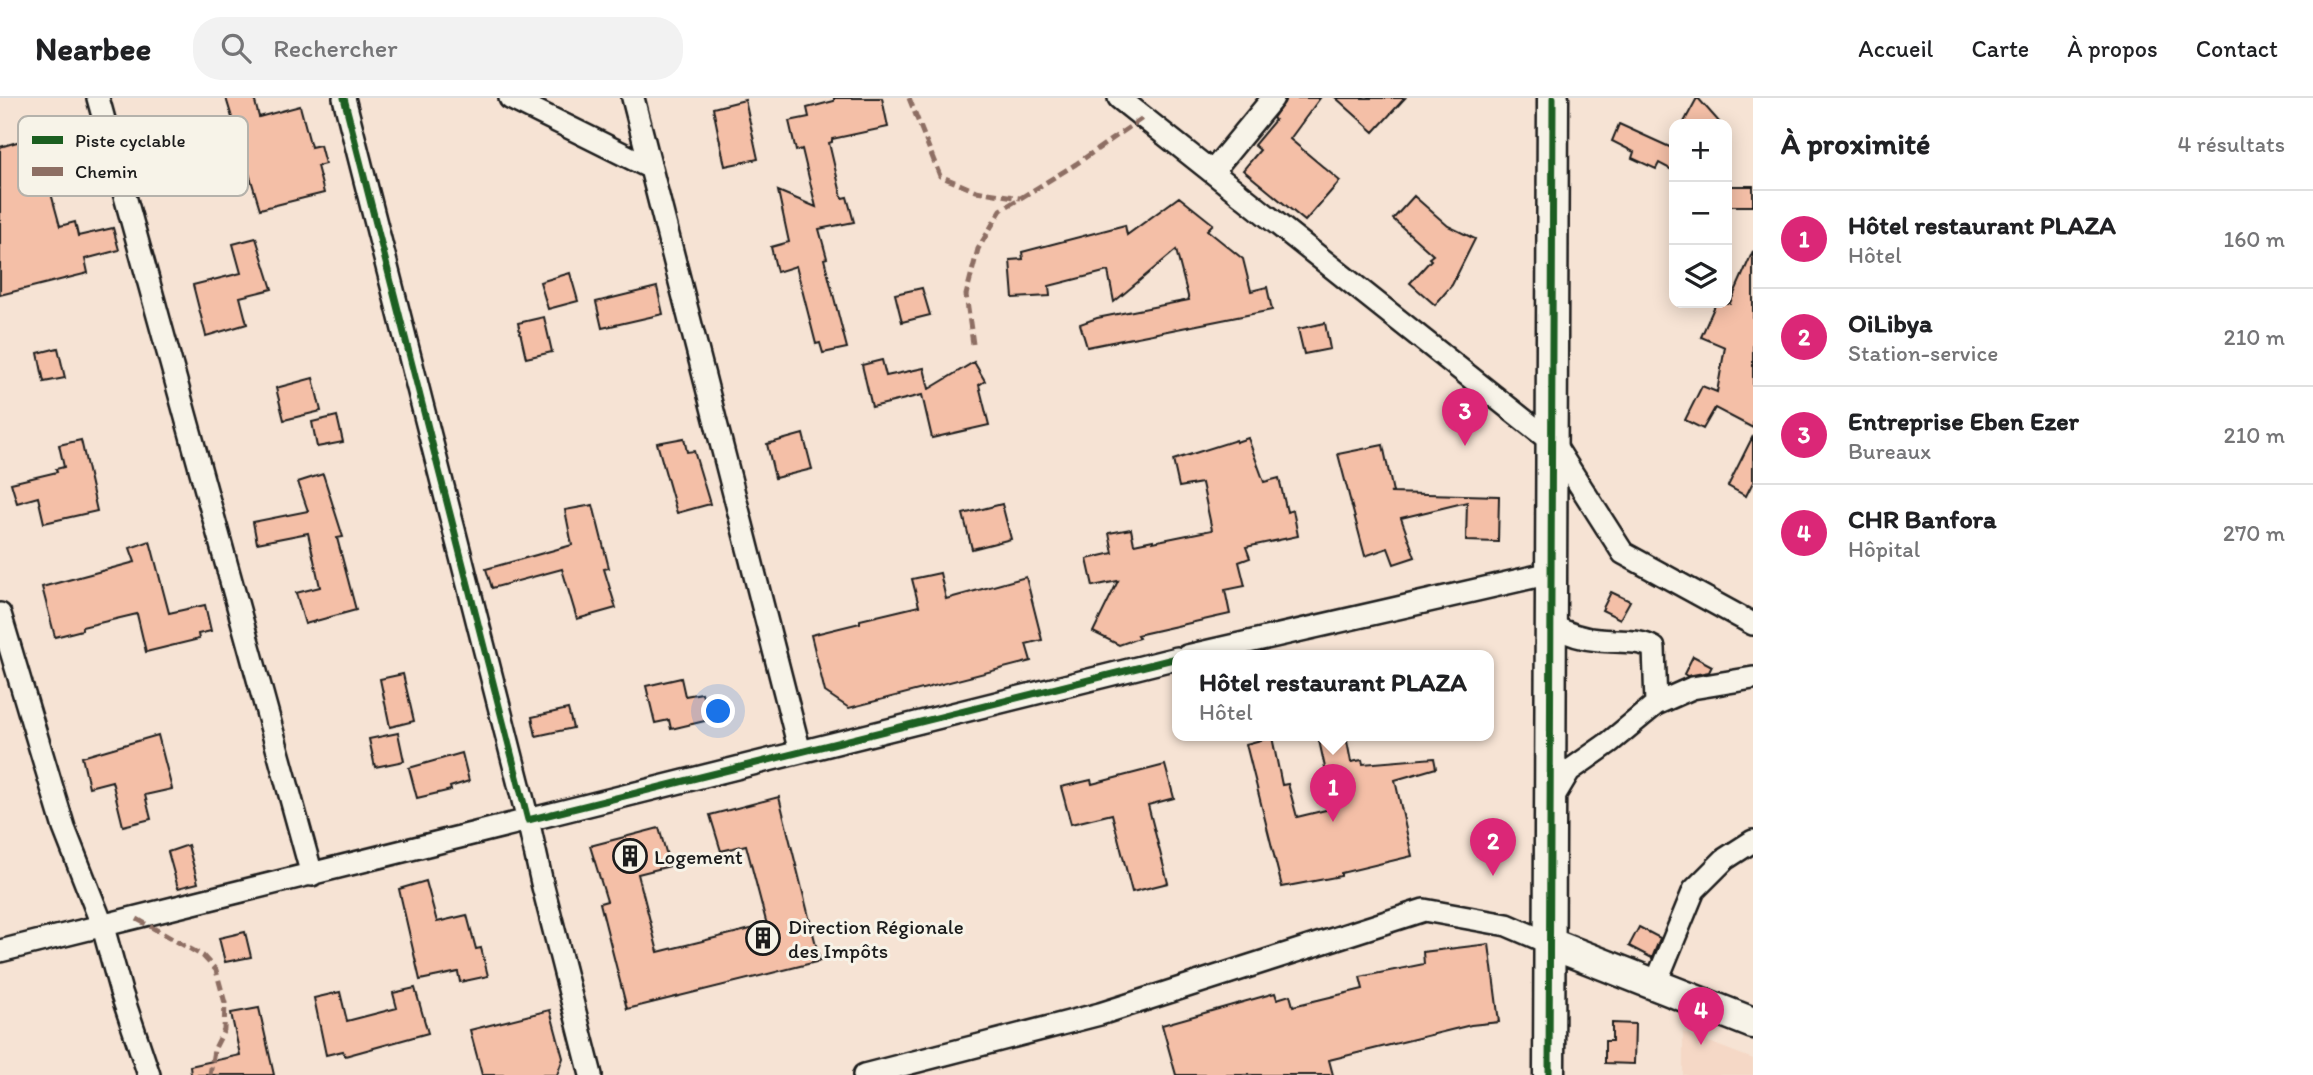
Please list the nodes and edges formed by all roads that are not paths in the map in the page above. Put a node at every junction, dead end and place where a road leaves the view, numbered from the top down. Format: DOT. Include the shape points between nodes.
graph roads {
  1 [pos="98,98"];
  2 [pos="344,98"];
  3 [pos="510,98"];
  4 [pos="633,98"];
  5 [pos="1119,98"];
  6 [pos="1273,98"];
  7 [pos="1553,98"];
  8 [pos="103,116"];
  9 [pos="651,168"];
  10 [pos="1212,172"];
  11 [pos="125,196"];
  12 [pos="1553,443"];
  13 [pos="1551,573"];
  14 [pos="0,614"];
  15 [pos="1753,624"];
  16 [pos="1551,625"];
  17 [pos="1213,650"];
  18 [pos="1172,659"];
  19 [pos="1753,678"];
  20 [pos="10,680"];
  21 [pos="1656,704"];
  22 [pos="800,752"];
  23 [pos="1550,803"];
  24 [pos="528,820"];
  25 [pos="1753,841"];
  26 [pos="312,875"];
  27 [pos="103,927"];
  28 [pos="1549,943"];
  29 [pos="0,951"];
  30 [pos="1655,985"];
  31 [pos="1753,1023"];
  32 [pos="149,1075"];
  33 [pos="591,1075"];
  34 [pos="864,1075"];
  35 [pos="1549,1075"];
  1 -- 8 [label="street"];
  2 -- 24 [label="street"];
  3 -- 9 [label="street"];
  4 -- 9 [label="street"];
  5 -- 10 [label="street"];
  6 -- 10 [label="street"];
  7 -- 12 [label="street"];
  9 -- 22 [label="street"];
  10 -- 12 [label="street"];
  11 -- 26 [label="street"];
  12 -- 13 [label="street"];
  12 -- 15 [label="street" via="1623,553"];
  13 -- 16 [label="street"];
  13 -- 17 [label="street"];
  14 -- 20 [label="street"];
  16 -- 21 [label="street" via="1596,640 1646,643 1654,648"];
  16 -- 23 [label="street"];
  18 -- 22 [label="street"];
  19 -- 21 [label="street" via="1692,688"];
  20 -- 27 [label="street"];
  21 -- 23 [label="street" via="1569,771"];
  22 -- 24 [label="street"];
  23 -- 28 [label="street"];
  24 -- 26 [label="street"];
  24 -- 33 [label="street"];
  25 -- 30 [label="street" via="1725,859 1694,890"];
  26 -- 27 [label="street"];
  27 -- 29 [label="street"];
  27 -- 32 [label="street"];
  28 -- 30 [label="street"];
  28 -- 34 [label="street" via="1507,925 1424,910 1100,1014"];
  28 -- 35 [label="street"];
  30 -- 31 [label="street"];
}
